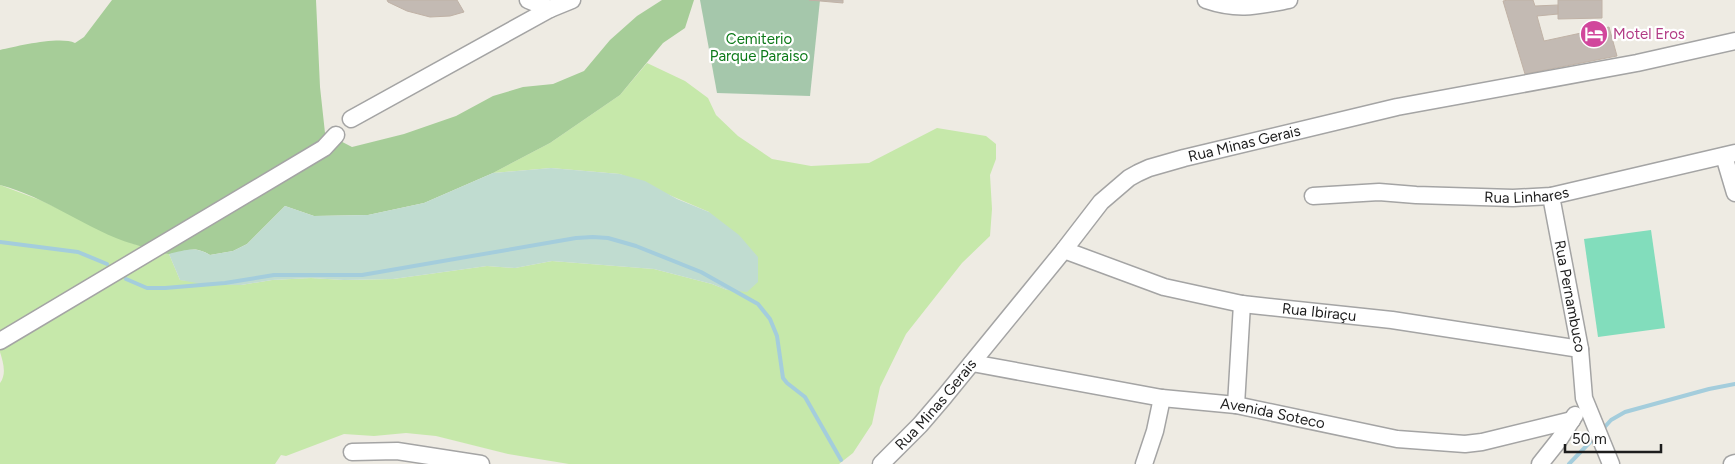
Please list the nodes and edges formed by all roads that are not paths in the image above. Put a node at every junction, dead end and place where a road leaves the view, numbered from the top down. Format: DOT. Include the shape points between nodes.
graph roads {
  1 [pos="528,0"];
  2 [pos="572,0"];
  3 [pos="1206,0"];
  4 [pos="1289,0"];
  5 [pos="550,9"];
  6 [pos="1735,41"];
  7 [pos="351,119"];
  8 [pos="336,135"];
  9 [pos="1729,154"];
  10 [pos="1735,193"];
  11 [pos="1313,196"];
  12 [pos="1551,196"];
  13 [pos="1064,250"];
  14 [pos="1242,304"];
  15 [pos="0,340"];
  16 [pos="1580,350"];
  17 [pos="972,363"];
  18 [pos="1162,398"];
  19 [pos="1584,398"];
  20 [pos="1236,405"];
  21 [pos="1572,420"];
  22 [pos="352,452"];
  23 [pos="481,464"];
  24 [pos="881,464"];
  25 [pos="1144,464"];
  26 [pos="1540,464"];
  27 [pos="1611,464"];
  1 -- 5 [label="street"];
  2 -- 5 [label="street"];
  3 -- 4 [label="street" via="1223,6 1244,7"];
  5 -- 7 [label="street"];
  6 -- 13 [label="street, Rua Minas Gerais" via="1637,63 1396,107 1149,168 1129,178 1100,202"];
  8 -- 15 [label="street" via="324,148"];
  9 -- 10 [label="street"];
  9 -- 12 [label="street, Rua Linhares"];
  11 -- 12 [label="street, Rua Linhares" via="1379,192 1513,198"];
  12 -- 16 [label="street, Rua Pernambuco"];
  13 -- 14 [label="street, Rua Ibiraçu" via="1164,287"];
  13 -- 17 [label="street, Rua Minas Gerais"];
  14 -- 16 [label="street, Rua Ibiraçu" via="1392,320"];
  14 -- 20 [label="street"];
  16 -- 19 [label="street, Rua Pernambuco"];
  17 -- 18 [label="street, Avenida Soteco"];
  17 -- 24 [label="street, Rua Minas Gerais" via="920,425"];
  18 -- 20 [label="street, Avenida Soteco"];
  18 -- 25 [label="street"];
  19 -- 21 [label="street"];
  19 -- 27 [label="street, Rua Pernambuco"];
  20 -- 21 [label="street, Avenida Soteco" via="1397,439 1465,444"];
  21 -- 26 [label="street"];
  22 -- 23 [label="street" via="397,451"];
}
